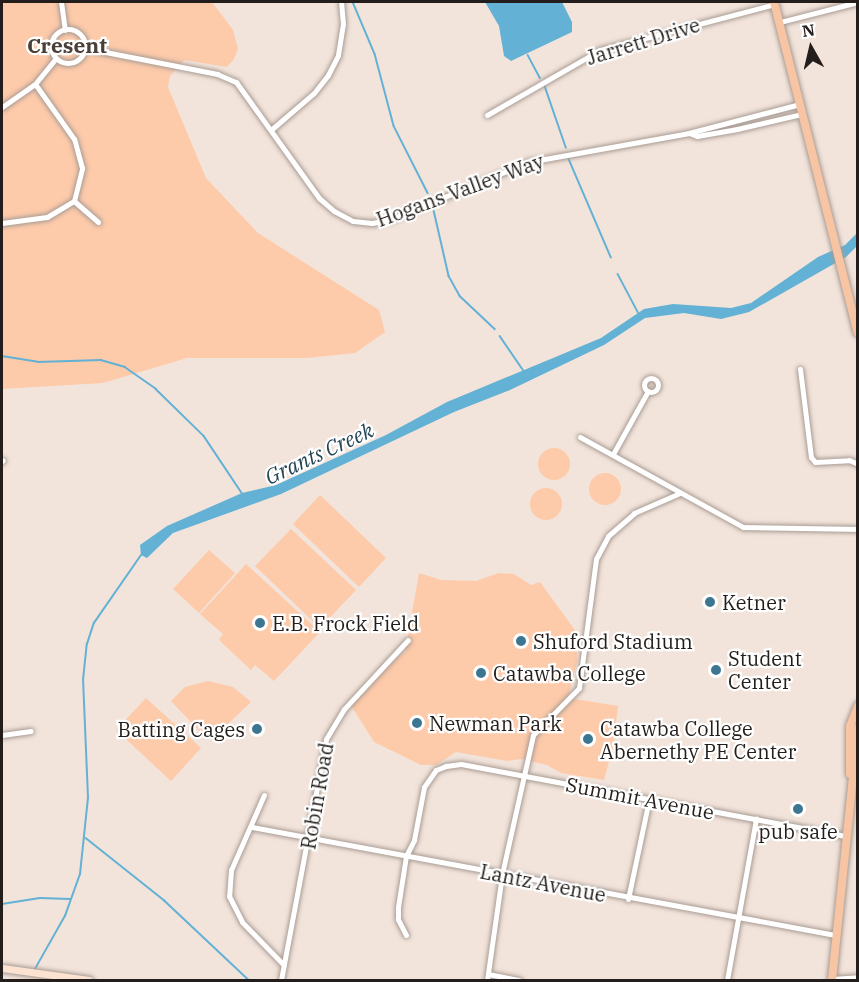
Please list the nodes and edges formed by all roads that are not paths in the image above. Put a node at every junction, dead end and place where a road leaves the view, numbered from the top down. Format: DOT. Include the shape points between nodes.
graph roads {
  1 [pos="61,2"];
  2 [pos="341,2"];
  3 [pos="858,2"];
  4 [pos="775,3"];
  5 [pos="780,22"];
  6 [pos="66,30"];
  7 [pos="85,48"];
  8 [pos="56,58"];
  9 [pos="35,84"];
  10 [pos="800,104"];
  11 [pos="2,107"];
  12 [pos="761,114"];
  13 [pos="802,114"];
  14 [pos="488,115"];
  15 [pos="763,124"];
  16 [pos="272,129"];
  17 [pos="689,133"];
  18 [pos="74,201"];
  19 [pos="98,222"];
  20 [pos="2,224"];
  21 [pos="858,333"];
  22 [pos="800,369"];
  23 [pos="648,391"];
  24 [pos="580,437"];
  25 [pos="613,454"];
  26 [pos="858,464"];
  27 [pos="680,493"];
  28 [pos="858,529"];
  29 [pos="408,640"];
  30 [pos="858,706"];
  31 [pos="858,727"];
  32 [pos="31,731"];
  33 [pos="2,735"];
  34 [pos="525,776"];
  35 [pos="851,777"];
  36 [pos="264,795"];
  37 [pos="649,799"];
  38 [pos="756,819"];
  39 [pos="252,827"];
  40 [pos="845,836"];
  41 [pos="310,837"];
  42 [pos="406,856"];
  43 [pos="502,874"];
  44 [pos="628,899"];
  45 [pos="739,918"];
  46 [pos="406,935"];
  47 [pos="835,935"];
  48 [pos="284,965"];
  49 [pos="2,968"];
  50 [pos="488,977"];
  51 [pos="858,977"];
  52 [pos="832,980"];
  53 [pos="89,981"];
  54 [pos="281,981"];
  55 [pos="519,981"];
  56 [pos="727,981"];
  1 -- 6 [label="street"];
  2 -- 16 [label="street" via="343,24 338,55 328,75 314,93"];
  3 -- 5 [label="street"];
  4 -- 5 [label="main road"];
  4 -- 14 [label="street, Jarrett Drive" via="600,50"];
  5 -- 10 [label="main road"];
  6 -- 7 [label="street" via="80,34"];
  6 -- 8 [label="street" via="53,38 51,49"];
  7 -- 8 [label="street" via="76,61 65,63"];
  7 -- 16 [label="street, Hogans Valley Way" via="227,77 242,87"];
  8 -- 9 [label="street"];
  9 -- 11 [label="street"];
  9 -- 18 [label="street" via="74,139 82,168"];
  10 -- 12 [label="street, Hogans Valley Way"];
  10 -- 13 [label="main road"];
  12 -- 15 [label="street"];
  12 -- 17 [label="street, Hogans Valley Way"];
  13 -- 15 [label="street, Hogans Valley Way"];
  13 -- 21 [label="main road"];
  15 -- 17 [label="street, Hogans Valley Way" via="697,136"];
  16 -- 17 [label="street, Hogans Valley Way" via="319,198 334,211 372,223 392,219 528,162"];
  18 -- 19 [label="street"];
  18 -- 20 [label="street" via="47,217"];
  22 -- 26 [label="street" via="811,457 815,462 849,460"];
  23 -- 25 [label="street"];
  24 -- 25 [label="street"];
  25 -- 27 [label="street"];
  27 -- 28 [label="street" via="743,527"];
  27 -- 34 [label="street" via="634,513 601,547 592,569 579,688 535,731"];
  29 -- 41 [label="street, Robin Road" via="332,724 326,739"];
  30 -- 35 [label="main road" via="850,726"];
  31 -- 35 [label="main road"];
  32 -- 33 [label="street"];
  34 -- 37 [label="street, Summit Avenue"];
  34 -- 42 [label="street, Summit Avenue" via="461,764 436,770 424,787 414,840"];
  34 -- 43 [label="street"];
  35 -- 40 [label="main road"];
  36 -- 39 [label="street"];
  37 -- 38 [label="street, Summit Avenue"];
  37 -- 44 [label="street"];
  38 -- 40 [label="street, Summit Avenue"];
  38 -- 45 [label="street"];
  39 -- 41 [label="street, Lantz Avenue"];
  39 -- 48 [label="street" via="231,870 229,896 242,922"];
  40 -- 47 [label="main road"];
  41 -- 42 [label="street, Lantz Avenue"];
  41 -- 48 [label="street, Robin Road"];
  42 -- 43 [label="street, Lantz Avenue"];
  42 -- 46 [label="street" via="398,907 398,919"];
  43 -- 44 [label="street, Lantz Avenue"];
  43 -- 50 [label="street"];
  44 -- 45 [label="street, Lantz Avenue"];
  45 -- 47 [label="street, Lantz Avenue"];
  45 -- 56 [label="street"];
  47 -- 52 [label="main road"];
  48 -- 54 [label="street, Robin Road"];
  49 -- 53 [label="main road"];
  50 -- 55 [label="street"];
  51 -- 52 [label="street"];
}
